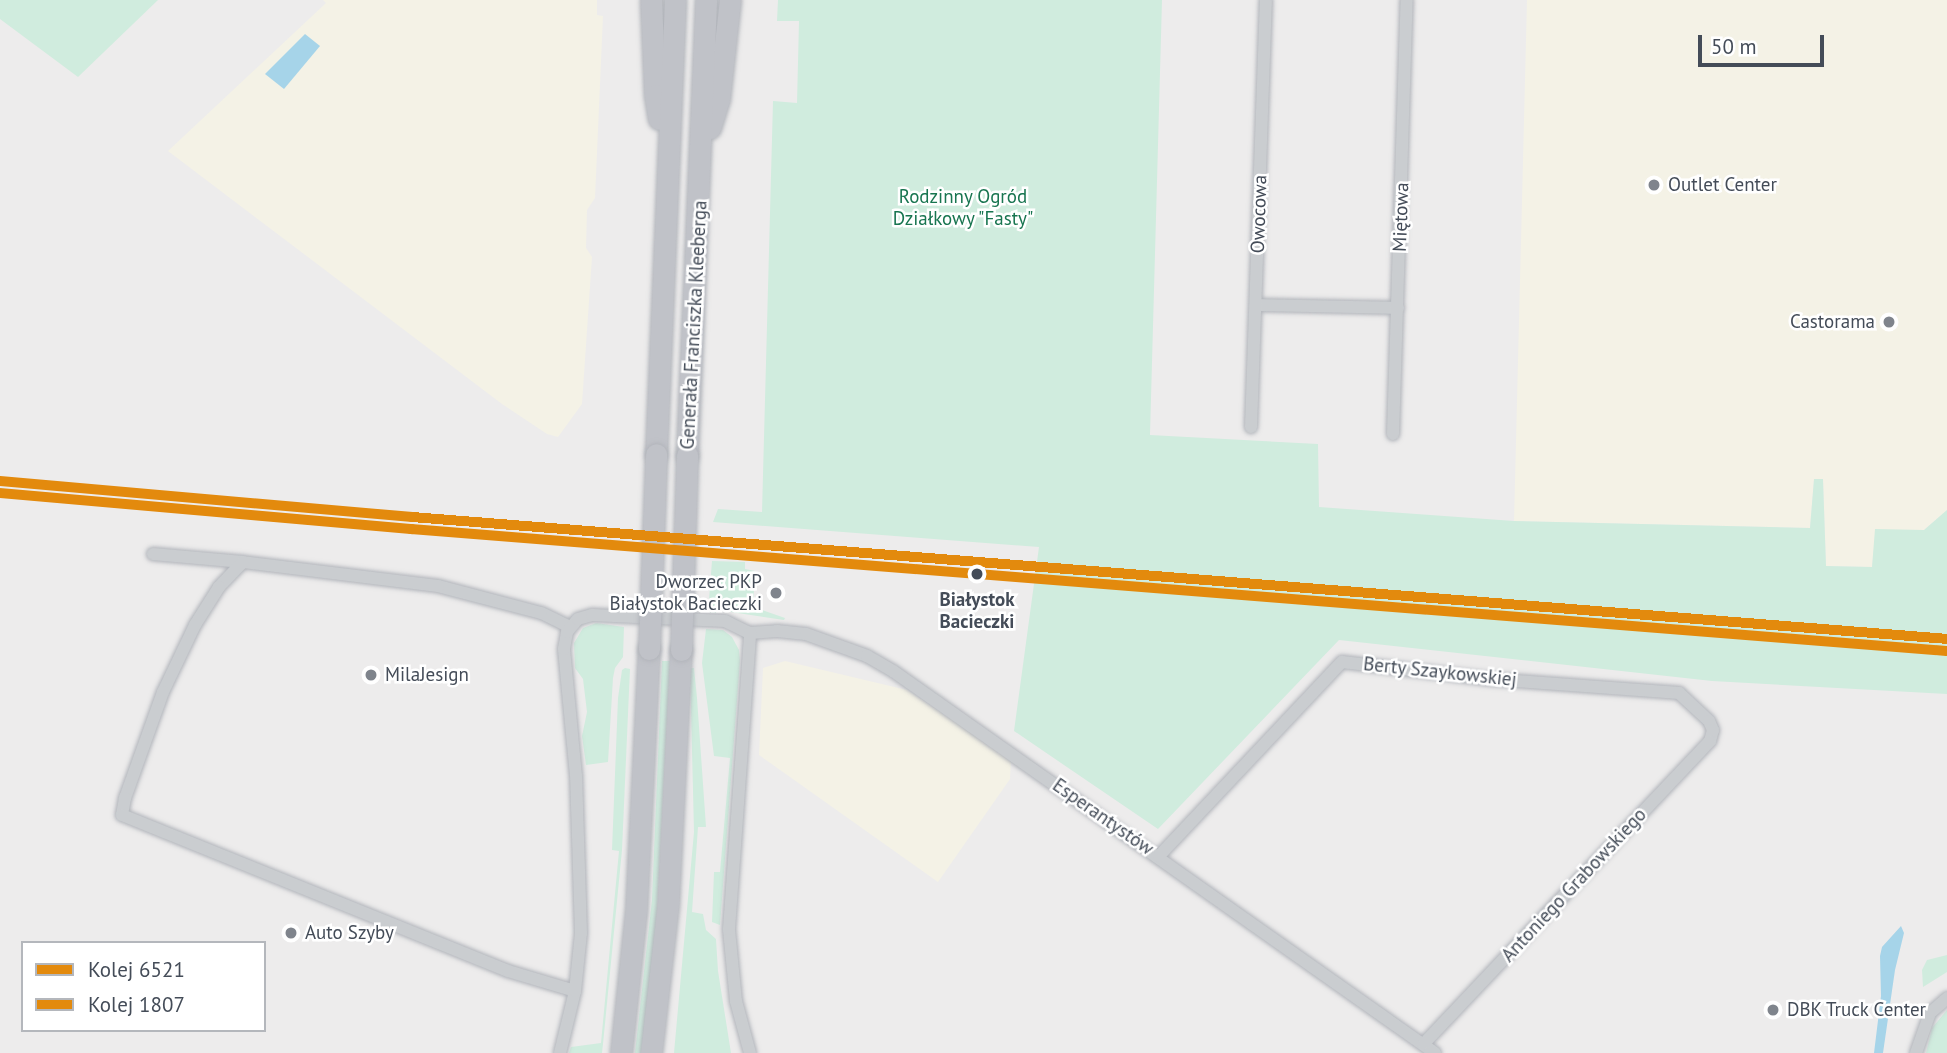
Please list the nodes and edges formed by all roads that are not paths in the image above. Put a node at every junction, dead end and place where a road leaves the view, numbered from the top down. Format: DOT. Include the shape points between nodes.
graph roads {
  1 [pos="651,0"];
  2 [pos="675,0"];
  3 [pos="706,0"];
  4 [pos="730,0"];
  5 [pos="1266,0"];
  6 [pos="1407,0"];
  7 [pos="702,157"];
  8 [pos="666,159"];
  9 [pos="1256,305"];
  10 [pos="1398,308"];
  11 [pos="1251,427"];
  12 [pos="1393,435"];
  13 [pos="153,554"];
  14 [pos="243,562"];
  15 [pos="570,627"];
  16 [pos="750,634"];
  17 [pos="1709,721"];
  18 [pos="1159,856"];
  19 [pos="575,990"];
  20 [pos="1947,998"];
  21 [pos="656,1024"];
  22 [pos="743,1035"];
  23 [pos="1423,1044"];
  24 [pos="560,1053"];
  25 [pos="621,1053"];
  26 [pos="651,1053"];
  27 [pos="657,1053"];
  28 [pos="744,1053"];
  29 [pos="750,1053"];
  30 [pos="1435,1053"];
  31 [pos="1916,1053"];
  1 -- 8 [label="highway" via="655,95"];
  2 -- 8 [label="highway, Generała Franciszka Kleeberga"];
  3 -- 7 [label="highway, Generała Franciszka Kleeberga"];
  4 -- 7 [label="highway" via="719,99"];
  5 -- 9 [label="street, Owocowa"];
  6 -- 10 [label="street, Miętowa"];
  7 -- 21 [label="highway, Generała Franciszka Kleeberga, bridge" via="668,903"];
  8 -- 25 [label="highway, Generała Franciszka Kleeberga, bridge" via="636,911"];
  9 -- 10 [label="street"];
  9 -- 11 [label="street, Owocowa"];
  10 -- 12 [label="street, Miętowa"];
  13 -- 14 [label="street"];
  14 -- 15 [label="street" via="438,586 541,613"];
  14 -- 19 [label="street" via="219,587 201,616 163,692 122,815 508,971"];
  15 -- 16 [label="street" via="585,616 622,616 725,621"];
  15 -- 19 [label="street" via="564,649 581,881"];
  16 -- 18 [label="street, Esperantystów" via="798,633 867,656"];
  16 -- 22 [label="street" via="729,929"];
  17 -- 18 [label="street, Berty Szaykowskiej" via="1679,693 1342,662"];
  17 -- 23 [label="street, Antoniego Grabowskiego" via="1713,730 1710,741"];
  18 -- 23 [label="street, Esperantystów"];
  19 -- 24 [label="street"];
  20 -- 31 [label="street" via="1930,1013"];
  21 -- 26 [label="highway"];
  21 -- 27 [label="highway"];
  22 -- 28 [label="street"];
  22 -- 29 [label="street"];
  23 -- 30 [label="street, Esperantystów"];
}
